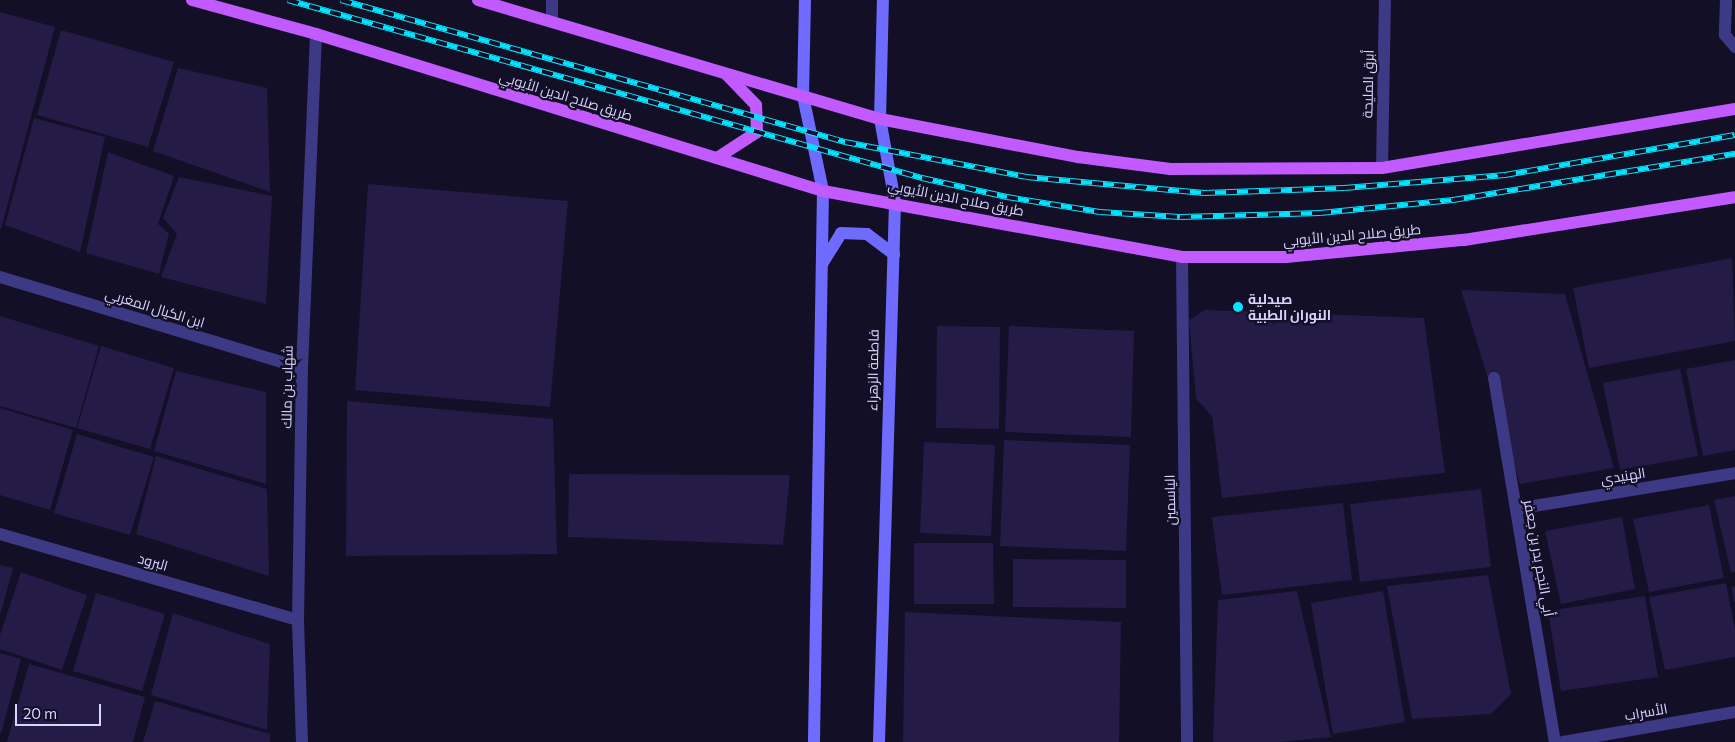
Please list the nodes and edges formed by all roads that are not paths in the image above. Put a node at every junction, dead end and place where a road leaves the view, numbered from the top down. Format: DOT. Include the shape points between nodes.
graph roads {
  1 [pos="192,0"];
  2 [pos="478,0"];
  3 [pos="552,0"];
  4 [pos="805,0"];
  5 [pos="883,0"];
  6 [pos="1385,0"];
  7 [pos="1726,0"];
  8 [pos="552,22"];
  9 [pos="316,34"];
  10 [pos="1735,47"];
  11 [pos="725,73"];
  12 [pos="803,96"];
  13 [pos="1735,109"];
  14 [pos="880,119"];
  15 [pos="717,158"];
  16 [pos="1382,168"];
  17 [pos="823,191"];
  18 [pos="1735,197"];
  19 [pos="894,202"];
  20 [pos="894,254"];
  21 [pos="1182,257"];
  22 [pos="821,265"];
  23 [pos="0,277"];
  24 [pos="302,368"];
  25 [pos="1494,378"];
  26 [pos="1735,473"];
  27 [pos="1516,509"];
  28 [pos="0,534"];
  29 [pos="298,620"];
  30 [pos="1735,712"];
  31 [pos="302,742"];
  32 [pos="814,742"];
  33 [pos="879,742"];
  34 [pos="1187,742"];
  35 [pos="1555,742"];
  36 [pos="1563,742"];
  1 -- 9 [label="main road, طريق صلاح الدين الأيوبي"];
  2 -- 8 [label="main road"];
  3 -- 8 [label="street"];
  4 -- 12 [label="main road"];
  5 -- 14 [label="main road, فاطمة الزهراء"];
  6 -- 16 [label="street, أبرق المليحة"];
  7 -- 10 [label="street" via="1726,35"];
  8 -- 11 [label="main road"];
  9 -- 15 [label="main road, طريق صلاح الدين الأيوبي"];
  9 -- 24 [label="street, شهاب بن مالك"];
  11 -- 12 [label="main road"];
  11 -- 15 [label="main road" via="756,105 757,132"];
  12 -- 14 [label="main road"];
  12 -- 17 [label="main road"];
  13 -- 16 [label="main road"];
  14 -- 16 [label="main road" via="1078,157 1170,169"];
  14 -- 19 [label="main road, فاطمة الزهراء"];
  15 -- 17 [label="main road, طريق صلاح الدين الأيوبي"];
  17 -- 19 [label="main road, طريق صلاح الدين الأيوبي"];
  17 -- 22 [label="main road"];
  18 -- 21 [label="main road, طريق صلاح الدين الأيوبي" via="1464,240 1286,257"];
  19 -- 20 [label="main road, فاطمة الزهراء"];
  19 -- 21 [label="main road, طريق صلاح الدين الأيوبي"];
  20 -- 22 [label="main road" via="867,234 841,233"];
  20 -- 33 [label="main road, فاطمة الزهراء"];
  21 -- 34 [label="street, الياسمين"];
  22 -- 32 [label="main road"];
  23 -- 24 [label="street, ابن الكيال المغربي"];
  24 -- 29 [label="street, شهاب بن مالك"];
  25 -- 27 [label="street, أبي النجم بدر بن جعفر"];
  26 -- 27 [label="street, الهنيدي"];
  27 -- 35 [label="street, أبي النجم بدر بن جعفر"];
  28 -- 29 [label="street, البرود"];
  29 -- 31 [label="street, شهاب بن مالك"];
  30 -- 36 [label="street, الأسراب"];
}
